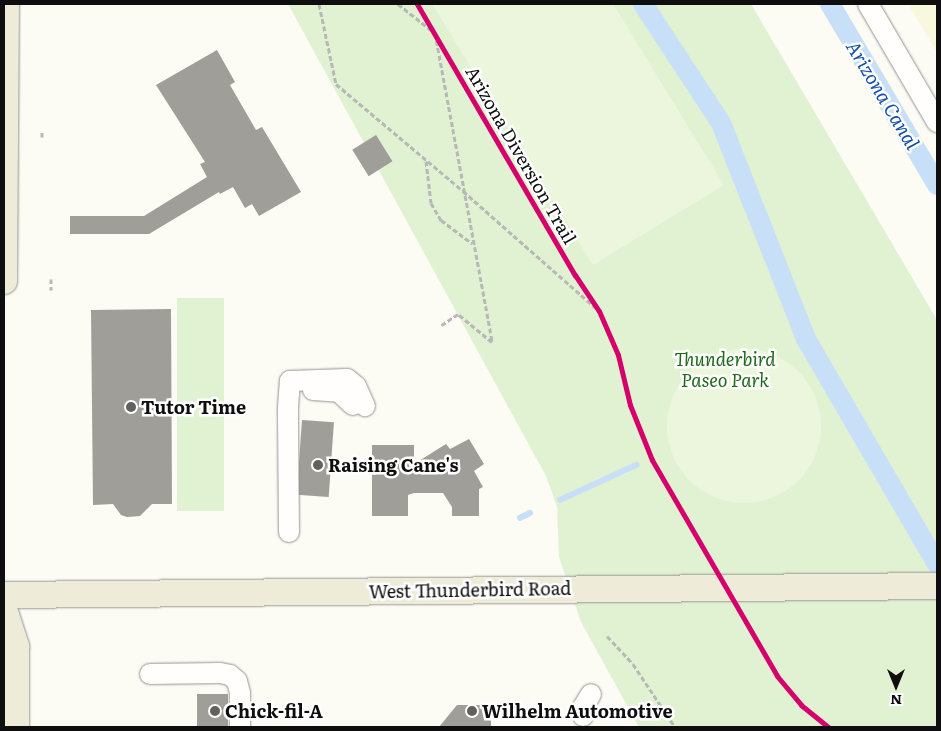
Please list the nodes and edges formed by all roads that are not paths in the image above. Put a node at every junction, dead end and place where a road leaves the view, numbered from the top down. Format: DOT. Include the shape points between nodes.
graph roads {
  1 [pos="6,4"];
  2 [pos="868,4"];
  3 [pos="937,122"];
  4 [pos="4,281"];
  5 [pos="359,406"];
  6 [pos="288,532"];
  7 [pos="937,586"];
  8 [pos="4,595"];
  9 [pos="4,609"];
  10 [pos="150,674"];
  11 [pos="591,694"];
  12 [pos="583,716"];
  13 [pos="16,727"];
  14 [pos="240,727"];
  1 -- 4 [label="main road"];
  2 -- 3 [label="lane"];
  5 -- 6 [label="lane" via="339,392 326,390 300,391 289,397"];
  7 -- 8 [label="main road, West Thunderbird Road"];
  9 -- 13 [label="main road" via="16,647"];
  10 -- 14 [label="lane" via="230,675 237,681 240,692"];
  11 -- 12 [label="lane" via="583,706"];
}
